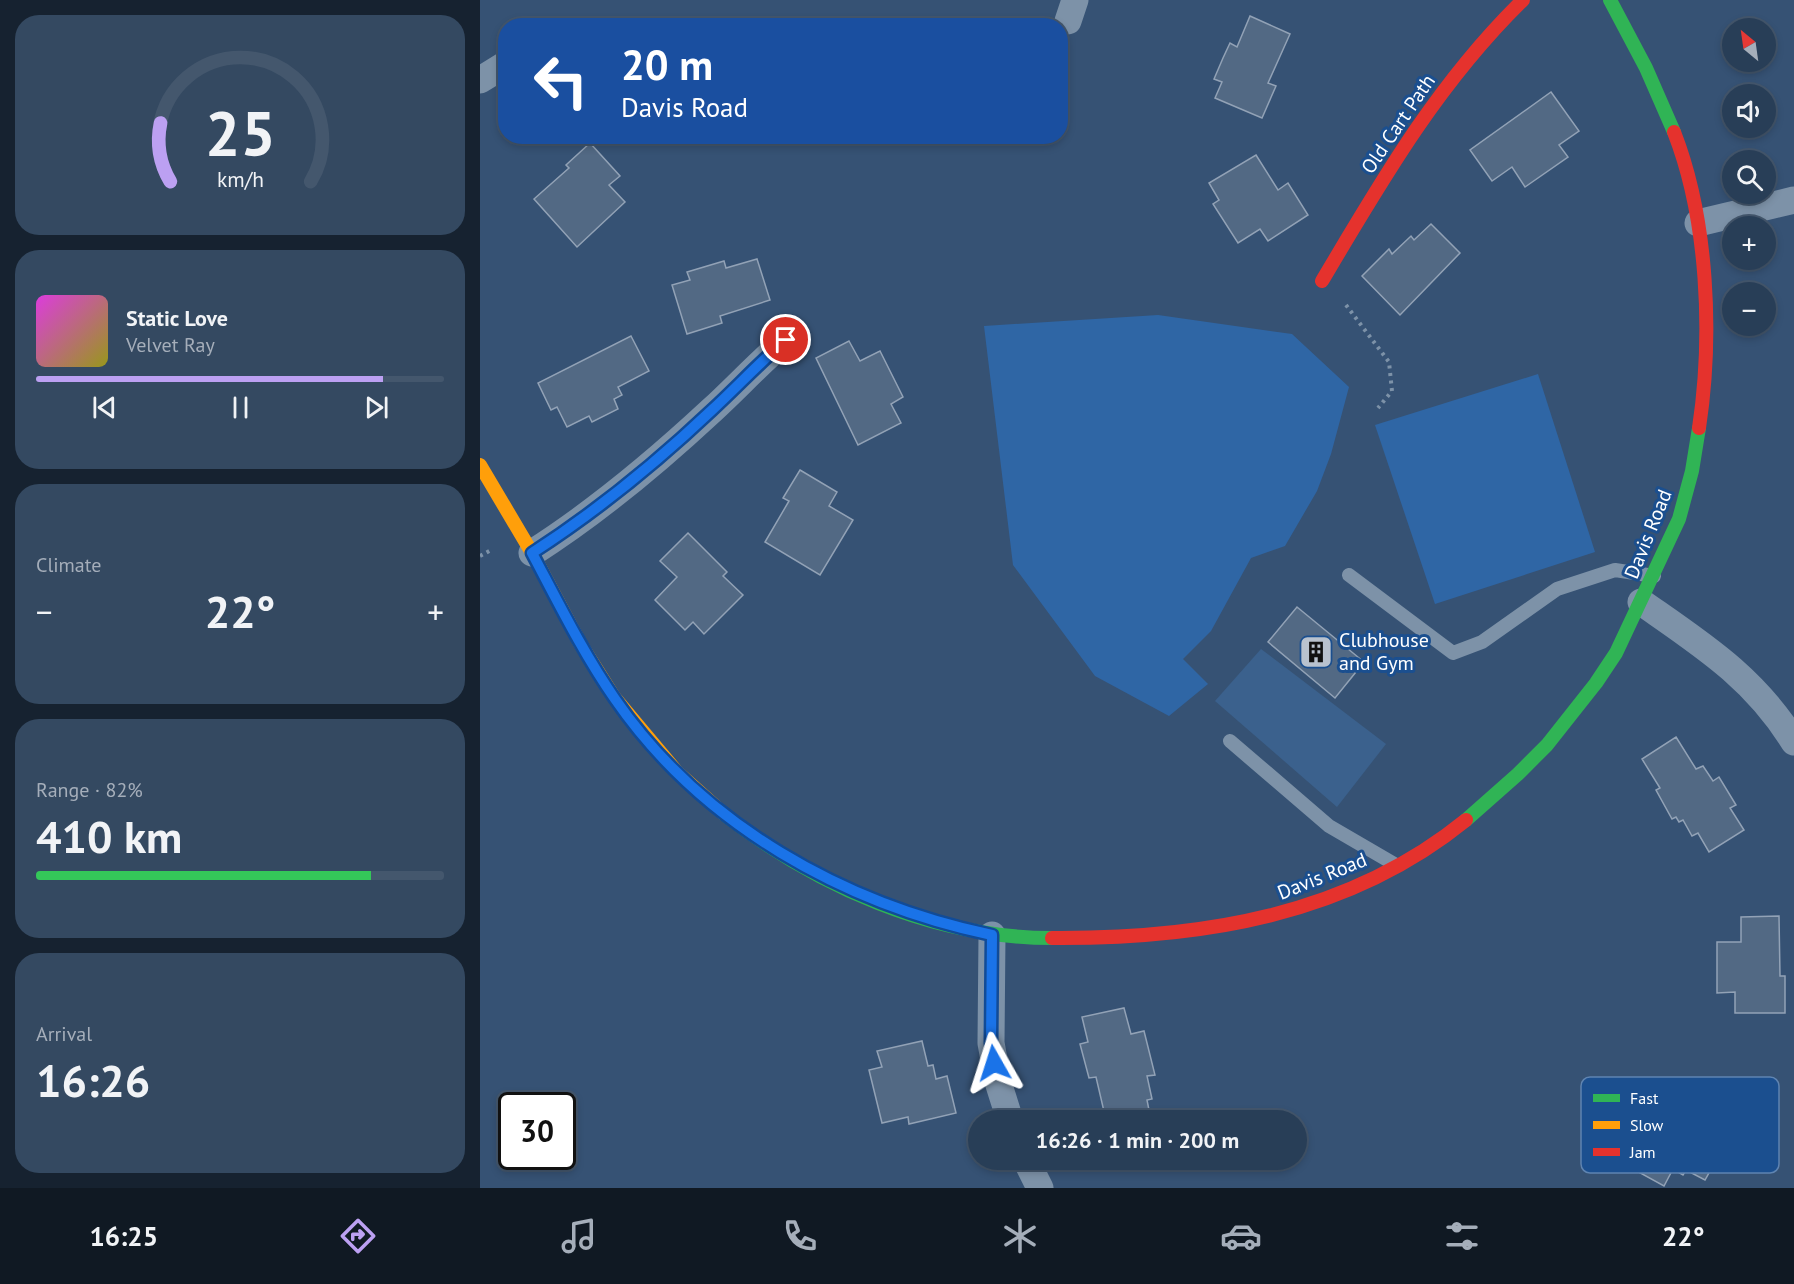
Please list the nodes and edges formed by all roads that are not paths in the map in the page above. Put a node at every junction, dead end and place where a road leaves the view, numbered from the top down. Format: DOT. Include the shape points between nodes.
graph roads {
  1 [pos="1523,0"];
  2 [pos="1610,0"];
  3 [pos="498,69"];
  4 [pos="480,80"];
  5 [pos="1794,200"];
  6 [pos="1698,223"];
  7 [pos="1322,281"];
  8 [pos="786,340"];
  9 [pos="480,465"];
  10 [pos="532,553"];
  11 [pos="1349,575"];
  12 [pos="1654,576"];
  13 [pos="1641,602"];
  14 [pos="1230,741"];
  15 [pos="1794,742"];
  16 [pos="1398,866"];
  17 [pos="992,935"];
  18 [pos="1007,1110"];
  19 [pos="1031,1170"];
  20 [pos="1040,1188"];
  1 -- 7 [label="street, Old Cart Path" via="1499,21 1457,71 1410,137"];
  2 -- 6 [label="street, Davis Road" via="1636,46 1675,138 1692,188"];
  3 -- 4 [label="street"];
  5 -- 6 [label="street"];
  6 -- 12 [label="street, Davis Road" via="1706,323 1699,429 1686,500"];
  8 -- 10 [label="street" via="712,410 585,519"];
  9 -- 10 [label="street, Davis Road"];
  10 -- 17 [label="street, Davis Road" via="581,645 616,700 690,785 750,834 821,877 897,910"];
  11 -- 12 [label="lane" via="1454,653 1482,642 1557,590 1615,570"];
  12 -- 13 [label="street, Davis Road"];
  13 -- 15 [label="street" via="1716,654 1756,691"];
  13 -- 16 [label="street, Davis Road" via="1616,653 1545,745 1500,791 1449,833"];
  14 -- 16 [label="lane" via="1329,826"];
  16 -- 17 [label="street, Davis Road" via="1301,909 1246,924 1134,938"];
  17 -- 18 [label="street" via="991,1043"];
  19 -- 20 [label="street"];
}
